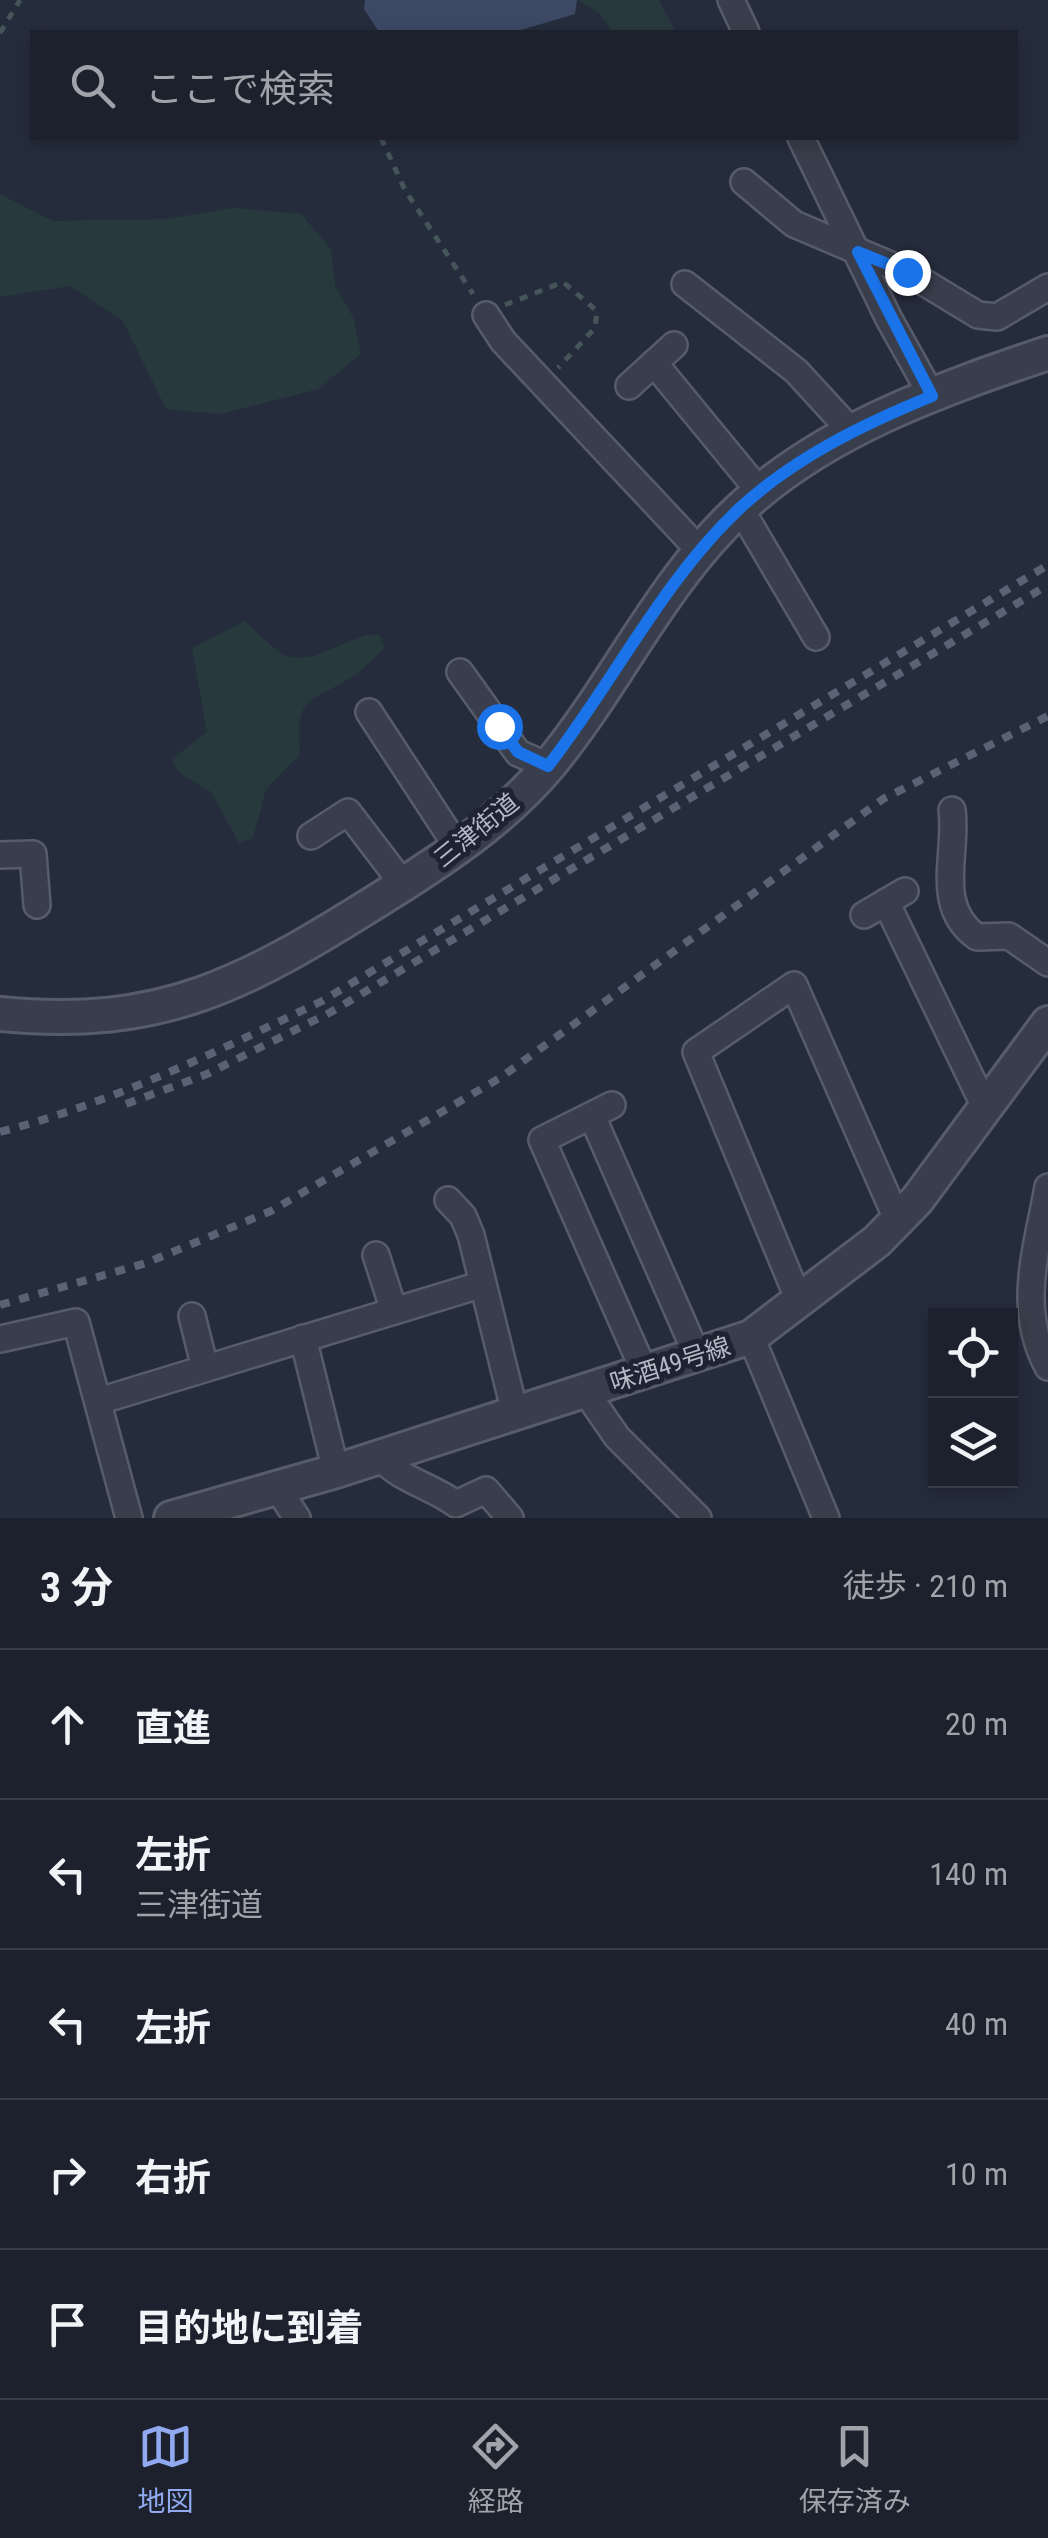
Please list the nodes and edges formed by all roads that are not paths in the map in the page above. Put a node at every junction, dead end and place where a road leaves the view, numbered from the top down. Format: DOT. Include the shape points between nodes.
graph roads {
  1 [pos="731,0"];
  2 [pos="745,30"];
  3 [pos="802,140"];
  4 [pos="744,182"];
  5 [pos="858,252"];
  6 [pos="685,284"];
  7 [pos="1048,287"];
  8 [pos="486,315"];
  9 [pos="674,345"];
  10 [pos="1048,353"];
  11 [pos="654,364"];
  12 [pos="629,386"];
  13 [pos="932,396"];
  14 [pos="852,432"];
  15 [pos="750,500"];
  16 [pos="700,552"];
  17 [pos="816,637"];
  18 [pos="460,672"];
  19 [pos="369,712"];
  20 [pos="548,766"];
  21 [pos="952,810"];
  22 [pos="311,836"];
  23 [pos="458,848"];
  24 [pos="0,855"];
  25 [pos="403,884"];
  26 [pos="885,903"];
  27 [pos="37,905"];
  28 [pos="1048,963"];
  29 [pos="920,971"];
  30 [pos="896,982"];
  31 [pos="0,1014"];
  32 [pos="1047,1030"];
  33 [pos="985,1108"];
  34 [pos="1048,1188"];
  35 [pos="448,1200"];
  36 [pos="897,1219"];
  37 [pos="376,1255"];
  38 [pos="483,1284"];
  39 [pos="798,1298"];
  40 [pos="394,1310"];
  41 [pos="192,1316"];
  42 [pos="751,1337"];
  43 [pos="303,1338"];
  44 [pos="0,1339"];
  45 [pos="697,1355"];
  46 [pos="1048,1366"];
  47 [pos="206,1368"];
  48 [pos="645,1373"];
  49 [pos="586,1392"];
  50 [pos="99,1401"];
  51 [pos="514,1414"];
  52 [pos="380,1457"];
  53 [pos="336,1471"];
  54 [pos="278,1489"];
  55 [pos="128,1518"];
  56 [pos="172,1518"];
  57 [pos="297,1518"];
  58 [pos="510,1518"];
  59 [pos="698,1518"];
  60 [pos="826,1518"];
  1 -- 2 [label="street"];
  3 -- 5 [label="street"];
  4 -- 5 [label="street" via="794,224"];
  5 -- 7 [label="street" via="907,272 978,315 998,317"];
  5 -- 13 [label="street"];
  6 -- 14 [label="street" via="796,371"];
  8 -- 16 [label="street"];
  9 -- 11 [label="street"];
  10 -- 13 [label="street, 三津街道"];
  11 -- 12 [label="street"];
  11 -- 15 [label="street"];
  13 -- 14 [label="street, 三津街道"];
  14 -- 15 [label="street, 三津街道"];
  15 -- 16 [label="street, 三津街道"];
  15 -- 17 [label="street"];
  16 -- 20 [label="street, 三津街道"];
  18 -- 20 [label="street" via="518,752"];
  19 -- 23 [label="street"];
  20 -- 23 [label="street, 三津街道"];
  21 -- 28 [label="street" via="956,836 948,870 957,918 977,938 1009,936"];
  22 -- 25 [label="street" via="348,812"];
  23 -- 25 [label="street, 三津街道"];
  24 -- 27 [label="street" via="34,854"];
  25 -- 31 [label="street, 三津街道" via="272,966 190,1000 95,1018"];
  26 -- 29 [label="street"];
  29 -- 30 [label="street"];
  29 -- 33 [label="street"];
  32 -- 33 [label="street, 味酒49号線"];
  33 -- 36 [label="street, 味酒49号線"];
  34 -- 46 [label="street" via="1028,1302 1036,1345"];
  35 -- 38 [label="street" via="463,1216"];
  36 -- 39 [label="street, 味酒49号線"];
  36 -- 39 [label="street" via="794,985 696,1052"];
  37 -- 40 [label="street"];
  38 -- 40 [label="street"];
  38 -- 51 [label="street"];
  39 -- 42 [label="street, 味酒49号線"];
  40 -- 43 [label="street"];
  41 -- 47 [label="street"];
  42 -- 45 [label="street, 味酒49号線"];
  42 -- 60 [label="street"];
  43 -- 47 [label="street"];
  43 -- 53 [label="street"];
  44 -- 50 [label="street" via="76,1322"];
  45 -- 48 [label="street, 味酒49号線"];
  45 -- 48 [label="street" via="602,1110 542,1140 601,1245"];
  47 -- 50 [label="street"];
  48 -- 49 [label="street, 味酒49号線"];
  49 -- 51 [label="street, 味酒49号線"];
  49 -- 59 [label="street" via="617,1437"];
  50 -- 55 [label="street"];
  51 -- 52 [label="street, 味酒49号線"];
  52 -- 53 [label="street, 味酒49号線"];
  52 -- 58 [label="street" via="456,1504 486,1490"];
  53 -- 54 [label="street, 味酒49号線"];
  54 -- 56 [label="street, 味酒49号線"];
  54 -- 57 [label="street"];
}
